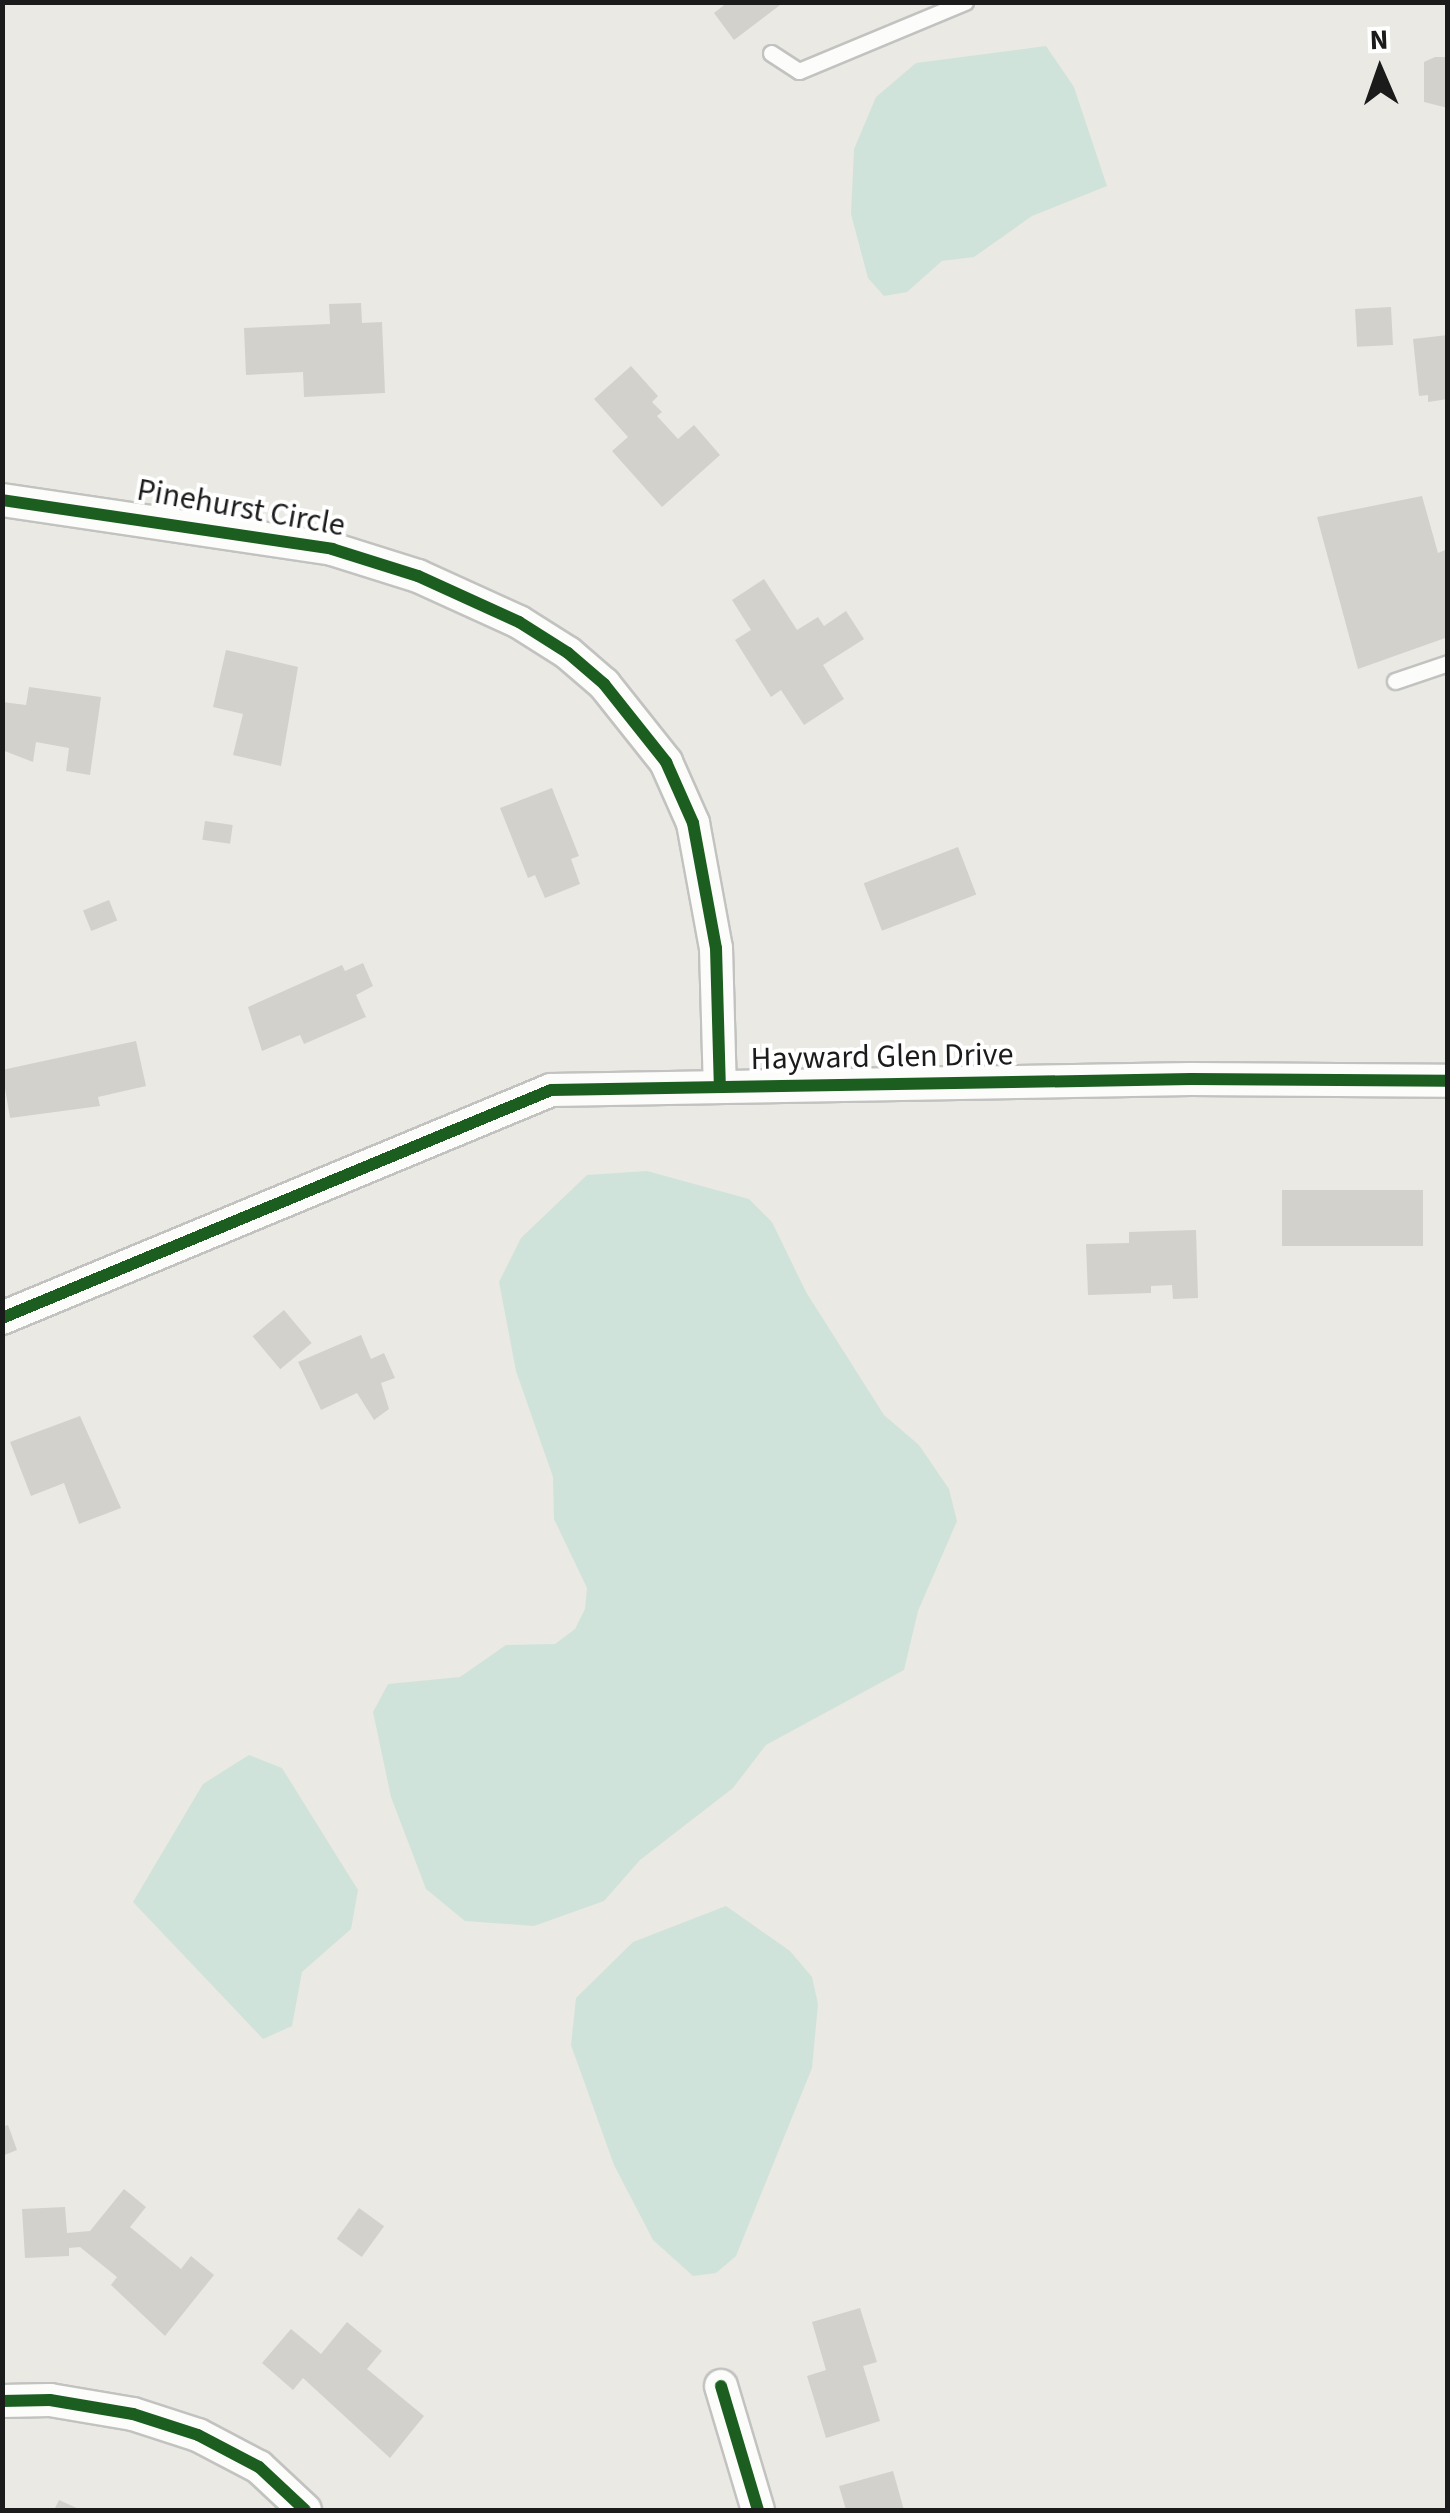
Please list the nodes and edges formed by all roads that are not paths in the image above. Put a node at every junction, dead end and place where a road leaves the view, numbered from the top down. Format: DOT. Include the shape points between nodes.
graph roads {
  1 [pos="966,2"];
  2 [pos="771,54"];
  3 [pos="2,500"];
  4 [pos="1448,662"];
  5 [pos="1395,681"];
  6 [pos="1448,1081"];
  7 [pos="720,1087"];
  8 [pos="2,1318"];
  9 [pos="721,2386"];
  10 [pos="2,2401"];
  11 [pos="305,2510"];
  12 [pos="758,2510"];
  1 -- 2 [label="lane" via="799,71"];
  3 -- 7 [label="street, Pinehurst Circle" via="332,548 418,576 519,622 568,654 604,684 648,738 693,823 716,948"];
  4 -- 5 [label="lane"];
  6 -- 7 [label="street, Hayward Glen Drive"];
  7 -- 8 [label="street, Hayward Glen Drive" via="551,1090"];
  9 -- 12 [label="street"];
  10 -- 11 [label="street" via="50,2400 133,2414 198,2435 259,2467"];
}
